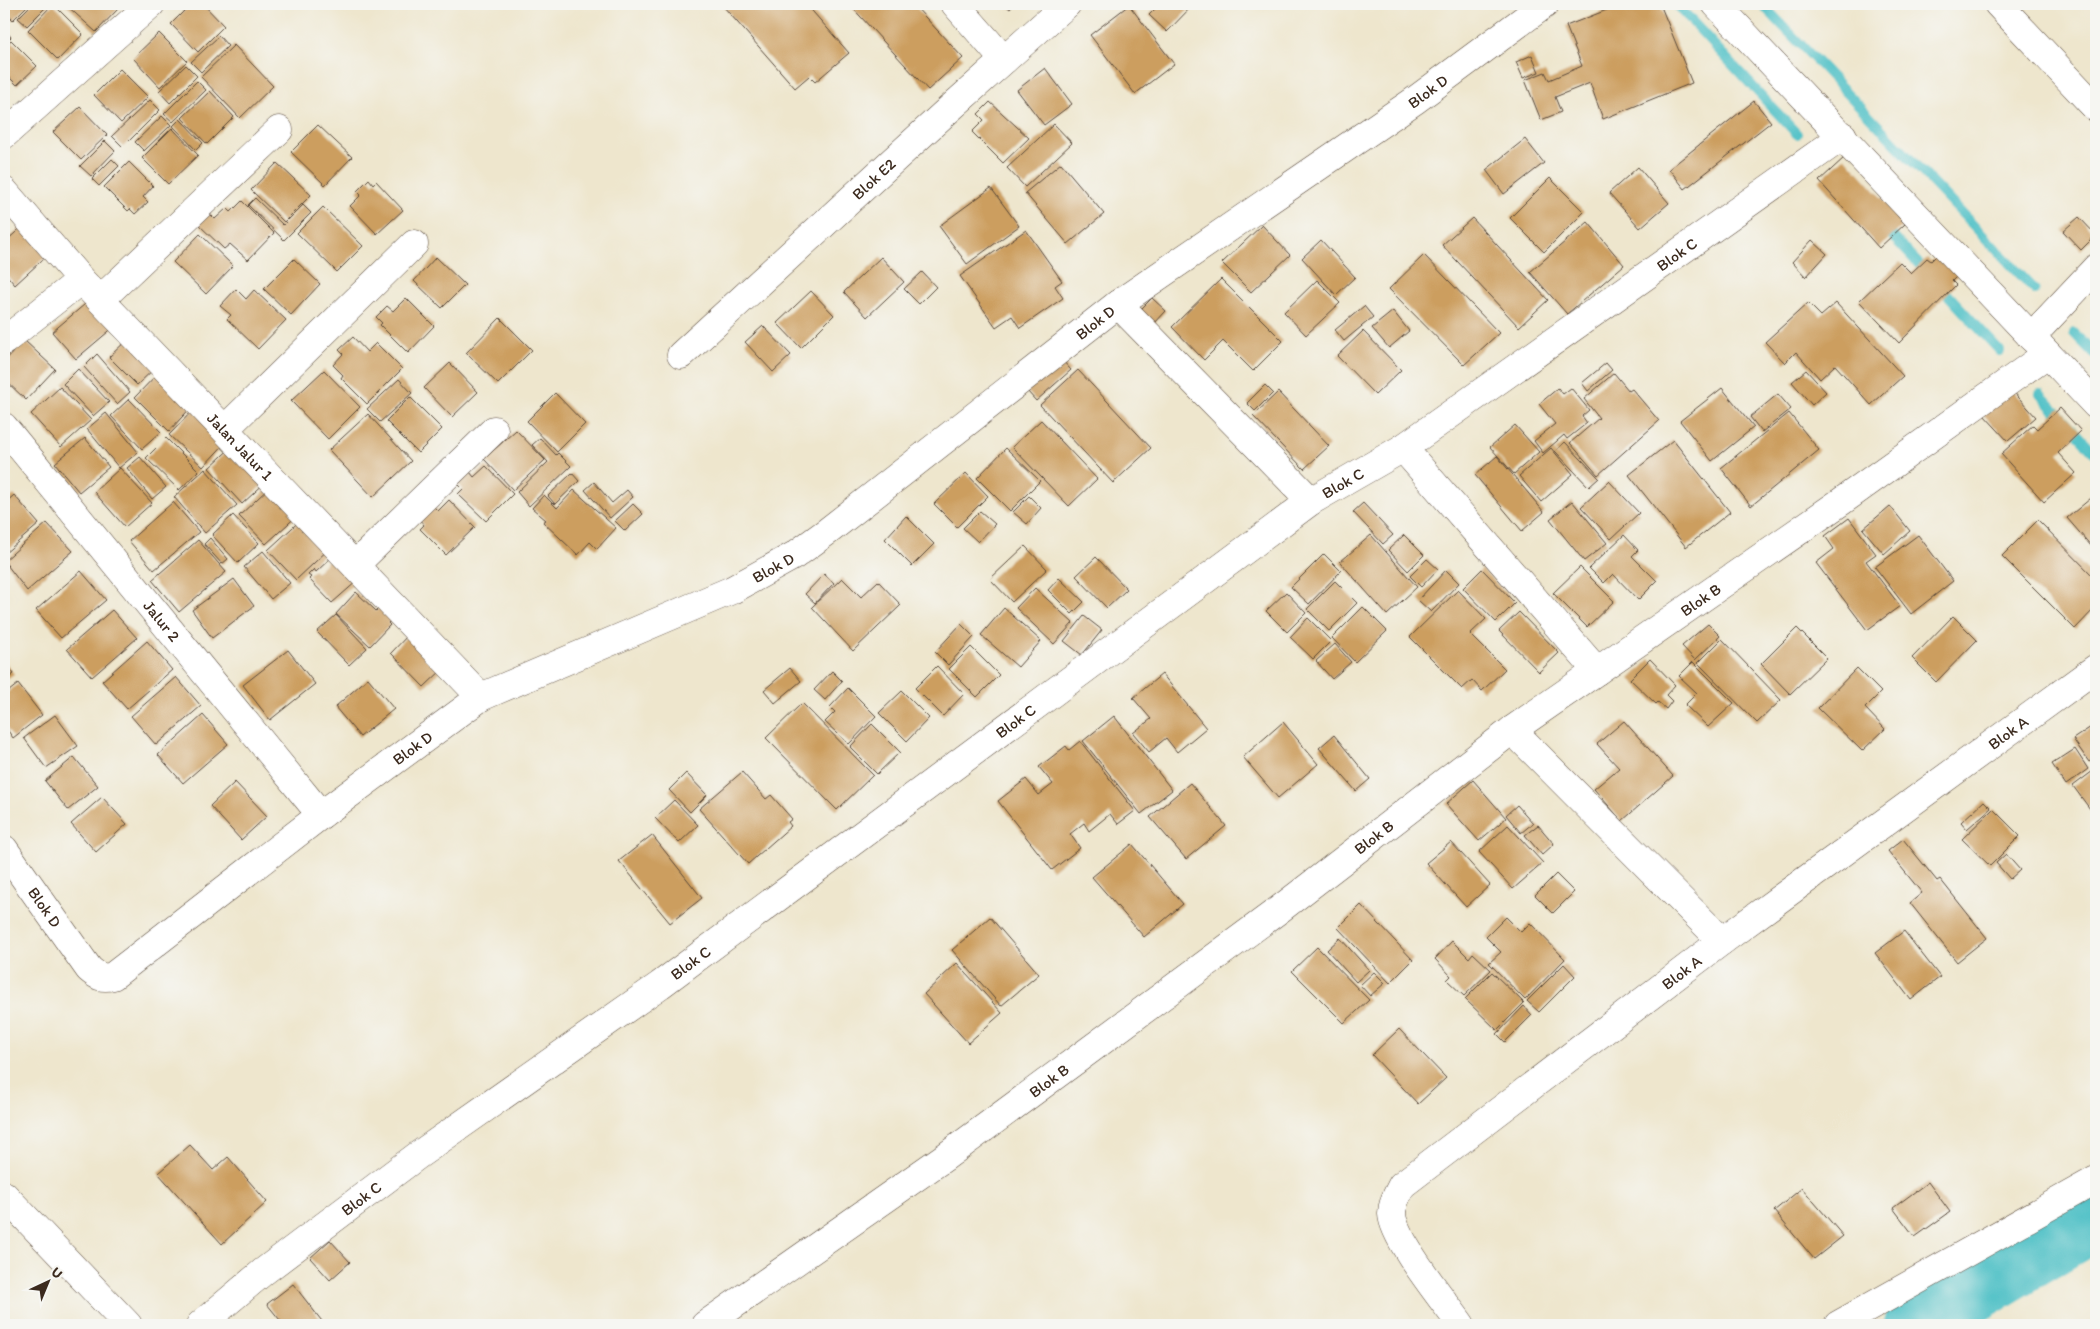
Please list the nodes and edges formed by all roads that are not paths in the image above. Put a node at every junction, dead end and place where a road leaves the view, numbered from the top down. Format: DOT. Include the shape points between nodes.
graph roads {
  1 [pos="151,4"];
  2 [pos="954,4"];
  3 [pos="1067,4"];
  4 [pos="1545,4"];
  5 [pos="1716,4"];
  6 [pos="1998,4"];
  7 [pos="1004,60"];
  8 [pos="2096,108"];
  9 [pos="279,130"];
  10 [pos="4,134"];
  11 [pos="1843,136"];
  12 [pos="4,191"];
  13 [pos="414,244"];
  14 [pos="2096,268"];
  15 [pos="82,280"];
  16 [pos="101,299"];
  17 [pos="1118,304"];
  18 [pos="4,342"];
  19 [pos="2039,345"];
  20 [pos="681,355"];
  21 [pos="2096,405"];
  22 [pos="4,427"];
  23 [pos="225,429"];
  24 [pos="494,430"];
  25 [pos="1403,448"];
  26 [pos="1311,501"];
  27 [pos="355,565"];
  28 [pos="2096,668"];
  29 [pos="1597,671"];
  30 [pos="481,697"];
  31 [pos="1512,730"];
  32 [pos="321,814"];
  33 [pos="4,849"];
  34 [pos="1722,941"];
  35 [pos="2096,1180"];
  36 [pos="4,1196"];
  37 [pos="128,1325"];
  38 [pos="200,1325"];
  39 [pos="704,1325"];
  40 [pos="1461,1325"];
  41 [pos="1838,1325"];
  1 -- 10 [label="street"];
  2 -- 7 [label="street"];
  3 -- 7 [label="street, Blok E2"];
  4 -- 17 [label="street, Blok D" via="1414,102"];
  5 -- 11 [label="street"];
  6 -- 8 [label="street"];
  7 -- 20 [label="street, Blok E2"];
  9 -- 16 [label="street"];
  11 -- 19 [label="street"];
  11 -- 25 [label="street, Blok C"];
  12 -- 15 [label="street, Jalan Jalur 1"];
  13 -- 23 [label="street"];
  14 -- 19 [label="street, Blok B"];
  15 -- 16 [label="street, Jalan Jalur 1"];
  15 -- 18 [label="street"];
  16 -- 23 [label="street, Jalan Jalur 1"];
  17 -- 26 [label="street"];
  17 -- 30 [label="street, Blok D" via="795,555 732,590"];
  19 -- 21 [label="street"];
  19 -- 29 [label="street, Blok B" via="1842,501"];
  22 -- 32 [label="street, Jalur 2"];
  23 -- 27 [label="street, Jalan Jalur 1"];
  24 -- 27 [label="street"];
  25 -- 26 [label="street, Blok C"];
  25 -- 29 [label="street"];
  26 -- 38 [label="street, Blok C" via="660,985 417,1156"];
  27 -- 30 [label="street, Jalan Jalur 1"];
  28 -- 34 [label="street, Blok A"];
  29 -- 31 [label="street, Blok B"];
  30 -- 32 [label="street, Blok D"];
  31 -- 34 [label="street"];
  31 -- 39 [label="street, Blok B" via="1280,909 945,1157"];
  32 -- 33 [label="street, Blok D" via="121,970 106,978 89,969"];
  34 -- 40 [label="street, Blok A" via="1402,1185 1393,1204 1392,1216 1400,1238"];
  35 -- 41 [label="street"];
  36 -- 37 [label="street"];
}
